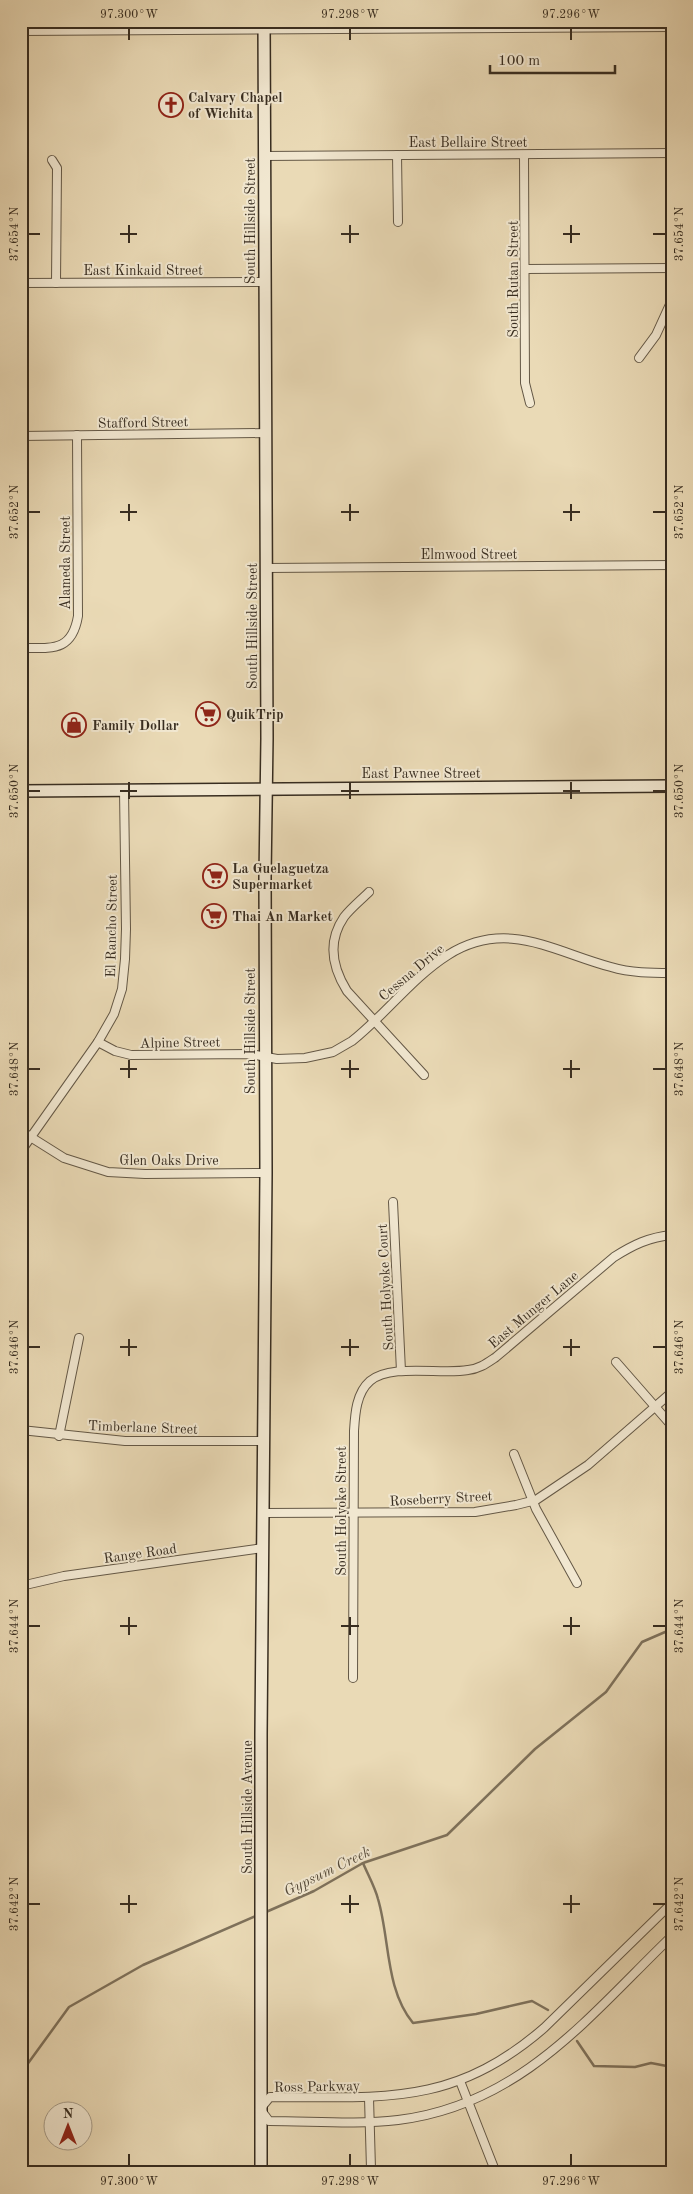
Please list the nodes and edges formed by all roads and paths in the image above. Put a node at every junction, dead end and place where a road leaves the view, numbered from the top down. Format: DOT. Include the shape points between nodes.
graph roads {
  1 [pos="264,25"];
  2 [pos="672,27"];
  3 [pos="21,30"];
  4 [pos="672,153"];
  5 [pos="397,155"];
  6 [pos="524,155"];
  7 [pos="264,156"];
  8 [pos="52,160"];
  9 [pos="398,222"];
  10 [pos="672,268"];
  11 [pos="526,269"];
  12 [pos="265,282"];
  13 [pos="21,283"];
  14 [pos="56,283"];
  15 [pos="672,300"];
  16 [pos="639,358"];
  17 [pos="530,403"];
  18 [pos="266,433"];
  19 [pos="77,435"];
  20 [pos="21,436"];
  21 [pos="672,565"];
  22 [pos="266,568"];
  23 [pos="21,648"];
  24 [pos="672,786"];
  25 [pos="266,789"];
  26 [pos="124,791"];
  27 [pos="21,792"];
  28 [pos="369,892"];
  29 [pos="672,973"];
  30 [pos="375,1021"];
  31 [pos="98,1042"];
  32 [pos="265,1056"];
  33 [pos="424,1075"];
  34 [pos="21,1131"];
  35 [pos="31,1137"];
  36 [pos="21,1151"];
  37 [pos="266,1173"];
  38 [pos="393,1202"];
  39 [pos="672,1236"];
  40 [pos="79,1338"];
  41 [pos="616,1362"];
  42 [pos="401,1371"];
  43 [pos="672,1392"];
  44 [pos="655,1407"];
  45 [pos="672,1426"];
  46 [pos="21,1430"];
  47 [pos="59,1436"];
  48 [pos="264,1441"];
  49 [pos="514,1454"];
  50 [pos="532,1500"];
  51 [pos="264,1513"];
  52 [pos="354,1514"];
  53 [pos="263,1548"];
  54 [pos="577,1583"];
  55 [pos="21,1586"];
  56 [pos="353,1678"];
  57 [pos="672,1903"];
  58 [pos="672,1936"];
  59 [pos="460,2081"];
  60 [pos="369,2098"];
  61 [pos="468,2103"];
  62 [pos="260,2109"];
  63 [pos="370,2121"];
  64 [pos="371,2169"];
  65 [pos="261,2173"];
  66 [pos="496,2173"];
  1 -- 2 [label="street"];
  1 -- 3 [label="street"];
  1 -- 7 [label="main road, South Hillside Street"];
  4 -- 6 [label="street, East Bellaire Street"];
  5 -- 6 [label="street, East Bellaire Street"];
  5 -- 7 [label="street, East Bellaire Street"];
  5 -- 9 [label="street"];
  6 -- 11 [label="street, South Rutan Street"];
  7 -- 12 [label="main road, South Hillside Street"];
  8 -- 14 [label="street" via="57,168"];
  10 -- 11 [label="street"];
  11 -- 17 [label="street, South Rutan Street" via="525,383"];
  12 -- 14 [label="street, East Kinkaid Street"];
  12 -- 18 [label="main road, South Hillside Street"];
  13 -- 14 [label="street, East Kinkaid Street"];
  15 -- 16 [label="street" via="656,336"];
  18 -- 19 [label="street, Stafford Street"];
  18 -- 22 [label="main road, South Hillside Street"];
  19 -- 20 [label="street, Stafford Street"];
  19 -- 23 [label="street, Alameda Street" via="76,626 67,642 56,647"];
  21 -- 22 [label="street, Elmwood Street"];
  22 -- 25 [label="main road, South Hillside Street"];
  24 -- 25 [label="main road, East Pawnee Street"];
  25 -- 26 [label="main road, East Pawnee Street"];
  25 -- 32 [label="main road, South Hillside Street"];
  26 -- 27 [label="main road, East Pawnee Street"];
  26 -- 31 [label="street, El Rancho Street" via="126,959 114,1014"];
  28 -- 30 [label="street" via="344,917 334,940 333,959 337,975 347,991"];
  29 -- 30 [label="street, Cessna Drive" via="620,970 538,942 493,939 448,955"];
  30 -- 32 [label="street, Cessna Drive" via="333,1052 305,1058"];
  30 -- 33 [label="street"];
  31 -- 32 [label="street, Alpine Street" via="132,1055"];
  31 -- 35 [label="street, El Rancho Street"];
  32 -- 37 [label="main road, South Hillside Street"];
  34 -- 35 [label="street, Glen Oaks Drive"];
  35 -- 36 [label="street, El Rancho Street"];
  35 -- 37 [label="street, Glen Oaks Drive" via="64,1158 108,1172"];
  37 -- 48 [label="main road, South Hillside Street"];
  38 -- 42 [label="street, South Holyoke Court"];
  39 -- 42 [label="street, East Munger Lane" via="635,1244 614,1257 496,1358 481,1367 453,1371"];
  40 -- 47 [label="street"];
  41 -- 44 [label="street"];
  42 -- 52 [label="street, South Holyoke Street" via="370,1381 356,1406"];
  43 -- 44 [label="street, Roseberry Street"];
  44 -- 45 [label="street"];
  44 -- 50 [label="street, Roseberry Street" via="588,1465"];
  46 -- 47 [label="street, Timberlane Street"];
  47 -- 48 [label="street, Timberlane Street" via="125,1441"];
  48 -- 51 [label="main road, South Hillside Avenue"];
  49 -- 50 [label="street"];
  50 -- 52 [label="street, Roseberry Street" via="475,1512"];
  50 -- 54 [label="street"];
  51 -- 52 [label="street, Roseberry Street"];
  51 -- 53 [label="main road, South Hillside Avenue"];
  52 -- 56 [label="street, South Holyoke Street"];
  53 -- 55 [label="street, Range Road" via="64,1576"];
  53 -- 62 [label="main road, South Hillside Avenue"];
  57 -- 59 [label="street, Ross Parkway" via="525,2045"];
  58 -- 61 [label="street, Ross Parkway" via="551,2053 511,2082"];
  59 -- 60 [label="street, Ross Parkway" via="422,2092"];
  59 -- 61 [label="street"];
  60 -- 62 [label="street, Ross Parkway" via="270,2097"];
  60 -- 63 [label="street"];
  61 -- 63 [label="street, Ross Parkway" via="425,2115"];
  61 -- 66 [label="street"];
  62 -- 63 [label="street, Ross Parkway" via="269,2121"];
  62 -- 65 [label="main road, South Hillside Avenue"];
  63 -- 64 [label="street"];
}
